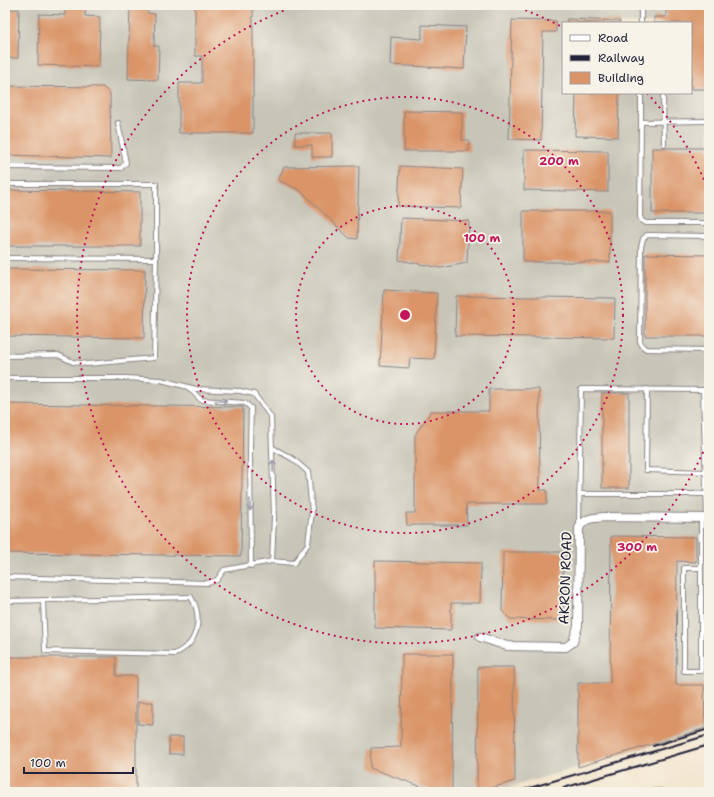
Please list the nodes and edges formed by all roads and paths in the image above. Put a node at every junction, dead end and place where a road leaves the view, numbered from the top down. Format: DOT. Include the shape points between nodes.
graph roads {
  1 [pos="641,5"];
  2 [pos="641,22"];
  3 [pos="641,94"];
  4 [pos="663,96"];
  5 [pos="709,121"];
  6 [pos="641,122"];
  7 [pos="663,122"];
  8 [pos="118,123"];
  9 [pos="664,144"];
  10 [pos="5,167"];
  11 [pos="5,184"];
  12 [pos="709,224"];
  13 [pos="709,236"];
  14 [pos="5,258"];
  15 [pos="156,259"];
  16 [pos="709,350"];
  17 [pos="5,356"];
  18 [pos="5,378"];
  19 [pos="187,387"];
  20 [pos="647,389"];
  21 [pos="272,448"];
  22 [pos="706,472"];
  23 [pos="579,494"];
  24 [pos="707,494"];
  25 [pos="706,518"];
  26 [pos="579,528"];
  27 [pos="272,561"];
  28 [pos="251,566"];
  29 [pos="701,568"];
  30 [pos="5,577"];
  31 [pos="43,600"];
  32 [pos="5,601"];
  33 [pos="480,637"];
  1 -- 2 [label="lane"];
  3 -- 6 [label="lane"];
  4 -- 7 [label="lane"];
  5 -- 7 [label="lane"];
  6 -- 7 [label="lane"];
  6 -- 12 [label="lane" via="642,221"];
  7 -- 9 [label="lane"];
  8 -- 10 [label="lane" via="126,163 121,168"];
  11 -- 15 [label="lane" via="156,184"];
  13 -- 16 [label="lane" via="648,235 643,239 640,341 646,349"];
  14 -- 15 [label="lane"];
  15 -- 17 [label="lane" via="154,358 87,364 73,362 58,355"];
  18 -- 19 [label="lane" via="125,378 161,380"];
  19 -- 21 [label="lane" via="254,394 271,418"];
  19 -- 28 [label="lane, one-way" via="200,400 245,403 252,408"];
  20 -- 22 [label="lane" via="703,390"];
  20 -- 22 [label="lane" via="646,470"];
  20 -- 23 [label="lane" via="581,389"];
  27 -- 21 [label="lane, one-way"];
  21 -- 27 [label="lane" via="293,459 308,472 312,511 308,544 294,563"];
  22 -- 24 [label="lane"];
  23 -- 24 [label="lane"];
  23 -- 26 [label="lane"];
  24 -- 25 [label="lane"];
  25 -- 26 [label="street, AKRON ROAD" via="603,517 589,519"];
  25 -- 29 [label="lane"];
  26 -- 33 [label="street, AKRON ROAD" via="578,626 573,642 566,647 507,646"];
  27 -- 28 [label="lane"];
  28 -- 30 [label="lane" via="224,570 217,580 208,583"];
  29 -- 29 [label="lane" via="702,671 684,671 684,568"];
  31 -- 31 [label="lane" via="191,597 198,618 196,633 190,644 175,654 45,651"];
  31 -- 32 [label="lane"];
}
